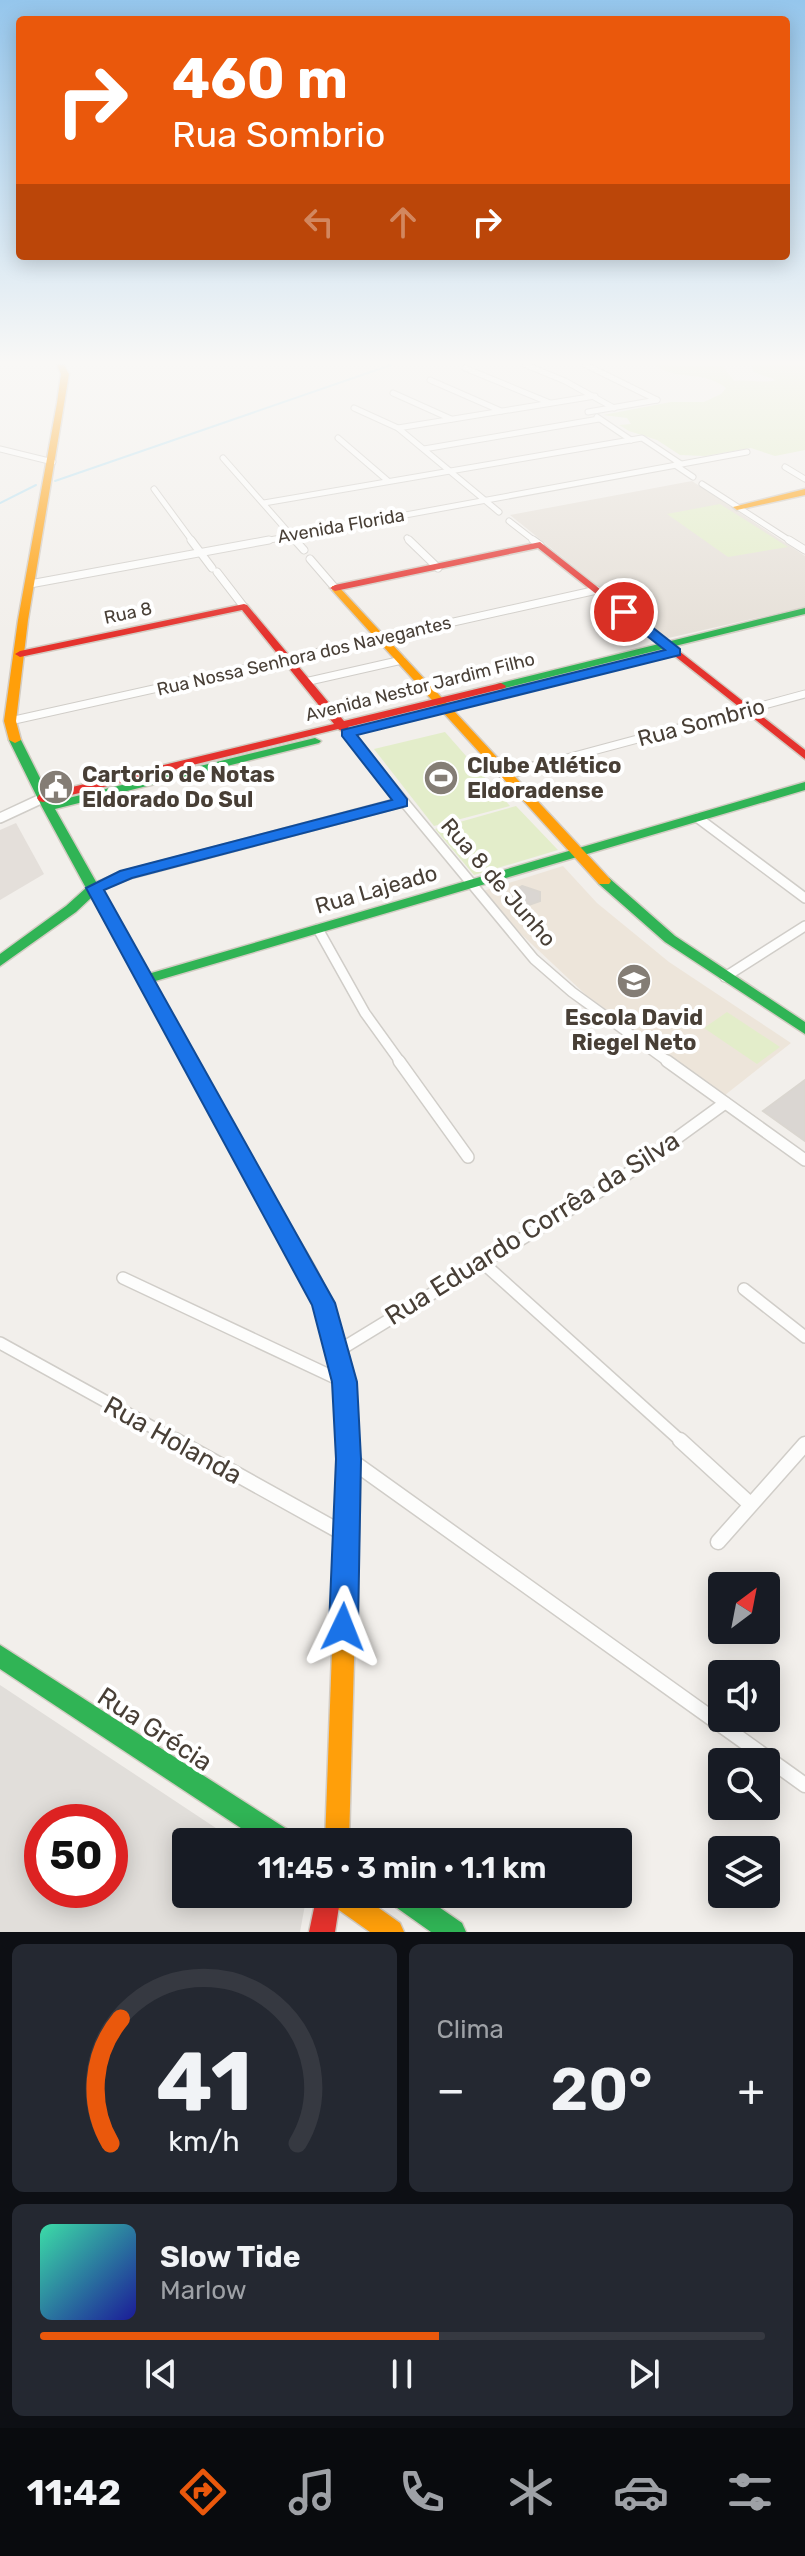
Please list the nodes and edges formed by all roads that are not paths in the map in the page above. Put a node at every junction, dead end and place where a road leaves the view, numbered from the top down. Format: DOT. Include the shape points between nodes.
graph roads {
  1 [pos="25,455"];
  2 [pos="54,455"];
  3 [pos="358,455"];
  4 [pos="431,455"];
  5 [pos="542,455"];
  6 [pos="666,455"];
  7 [pos="729,455"];
  8 [pos="223,458"];
  9 [pos="53,462"];
  10 [pos="678,464"];
  11 [pos="785,467"];
  12 [pos="450,471"];
  13 [pos="693,477"];
  14 [pos="805,479"];
  15 [pos="388,481"];
  16 [pos="702,484"];
  17 [pos="154,489"];
  18 [pos="805,492"];
  19 [pos="484,499"];
  20 [pos="264,503"];
  21 [pos="737,507"];
  22 [pos="499,512"];
  23 [pos="509,521"];
  24 [pos="292,535"];
  25 [pos="407,538"];
  26 [pos="540,545"];
  27 [pos="804,548"];
  28 [pos="304,550"];
  29 [pos="200,552"];
  30 [pos="310,559"];
  31 [pos="438,568"];
  32 [pos="30,584"];
  33 [pos="335,588"];
  34 [pos="597,590"];
  35 [pos="244,607"];
  36 [pos="805,611"];
  37 [pos="805,620"];
  38 [pos="382,639"];
  39 [pos="671,648"];
  40 [pos="20,654"];
  41 [pos="288,660"];
  42 [pos="402,660"];
  43 [pos="305,682"];
  44 [pos="805,694"];
  45 [pos="442,705"];
  46 [pos="747,710"];
  47 [pos="10,721"];
  48 [pos="344,729"];
  49 [pos="805,756"];
  50 [pos="504,775"];
  51 [pos="805,786"];
  52 [pos="45,802"];
  53 [pos="402,802"];
  54 [pos="0,818"];
  55 [pos="698,818"];
  56 [pos="578,853"];
  57 [pos="471,884"];
  58 [pos="94,888"];
  59 [pos="805,898"];
  60 [pos="805,926"];
  61 [pos="318,929"];
  62 [pos="0,961"];
  63 [pos="725,977"];
  64 [pos="144,980"];
  65 [pos="805,1029"];
  66 [pos="725,1103"];
  67 [pos="468,1157"];
  68 [pos="805,1160"];
  69 [pos="482,1262"];
  70 [pos="123,1278"];
  71 [pos="744,1289"];
  72 [pos="805,1337"];
  73 [pos="0,1343"];
  74 [pos="338,1351"];
  75 [pos="345,1382"];
  76 [pos="805,1444"];
  77 [pos="349,1459"];
  78 [pos="750,1504"];
  79 [pos="346,1535"];
  80 [pos="718,1542"];
  81 [pos="0,1656"];
  82 [pos="805,1785"];
  83 [pos="263,1828"];
  84 [pos="337,1828"];
  85 [pos="326,1908"];
  86 [pos="358,1908"];
  87 [pos="419,1908"];
  88 [pos="322,1932"];
  89 [pos="391,1932"];
  90 [pos="453,1932"];
  1 -- 9 [label="street"];
  2 -- 9 [label="main road"];
  3 -- 15 [label="street"];
  4 -- 12 [label="street"];
  5 -- 12 [label="street"];
  6 -- 10 [label="street"];
  7 -- 10 [label="street, Avenida Florida"];
  8 -- 20 [label="street"];
  9 -- 32 [label="main road"];
  10 -- 13 [label="street"];
  10 -- 19 [label="street, Avenida Florida"];
  11 -- 14 [label="street"];
  12 -- 15 [label="street"];
  12 -- 19 [label="street"];
  15 -- 20 [label="street"];
  16 -- 21 [label="street"];
  17 -- 29 [label="street, Rua 8 de Junho"];
  18 -- 21 [label="main road"];
  19 -- 22 [label="street"];
  19 -- 24 [label="street, Avenida Florida"];
  20 -- 24 [label="street"];
  21 -- 27 [label="street"];
  23 -- 26 [label="street"];
  24 -- 28 [label="street"];
  24 -- 29 [label="street, Avenida Florida"];
  25 -- 31 [label="street"];
  26 -- 31 [label="main road"];
  26 -- 34 [label="main road"];
  29 -- 32 [label="street, Avenida Florida"];
  29 -- 35 [label="street, Rua 8 de Junho"];
  30 -- 33 [label="street"];
  31 -- 33 [label="main road"];
  32 -- 40 [label="main road"];
  33 -- 38 [label="main road"];
  34 -- 38 [label="street, Rua Nossa Senhora dos Navegantes"];
  34 -- 39 [label="main road"];
  35 -- 40 [label="main road, Rua 8"];
  35 -- 41 [label="main road, Rua 8 de Junho"];
  36 -- 39 [label="main road, Avenida Nestor Jardim Filho"];
  37 -- 39 [label="main road, Avenida Nestor Jardim Filho"];
  38 -- 41 [label="street, Rua Nossa Senhora dos Navegantes"];
  38 -- 42 [label="main road"];
  39 -- 45 [label="main road, Avenida Nestor Jardim Filho"];
  39 -- 46 [label="main road"];
  40 -- 47 [label="main road"];
  41 -- 43 [label="main road, Rua 8 de Junho"];
  41 -- 47 [label="street, Rua Nossa Senhora dos Navegantes"];
  42 -- 43 [label="street"];
  42 -- 45 [label="main road"];
  43 -- 48 [label="main road, Rua 8 de Junho"];
  44 -- 46 [label="street, Rua Sombrio"];
  45 -- 48 [label="main road, Avenida Nestor Jardim Filho"];
  45 -- 50 [label="main road"];
  46 -- 49 [label="main road"];
  46 -- 50 [label="street, Rua Sombrio"];
  47 -- 52 [label="main road"];
  48 -- 52 [label="main road, Avenida Nestor Jardim Filho"];
  48 -- 53 [label="street, Rua 8 de Junho"];
  50 -- 56 [label="main road"];
  51 -- 55 [label="main road, Rua Lajeado"];
  52 -- 54 [label="street"];
  52 -- 58 [label="main road"];
  53 -- 57 [label="street, Rua 8 de Junho"];
  53 -- 58 [label="street"];
  55 -- 56 [label="main road, Rua Lajeado"];
  55 -- 59 [label="street"];
  56 -- 57 [label="main road, Rua Lajeado"];
  56 -- 63 [label="main road" via="640,915"];
  57 -- 61 [label="main road, Rua Lajeado"];
  57 -- 66 [label="street, Rua 8 de Junho" via="534,959 572,992"];
  58 -- 62 [label="main road"];
  58 -- 64 [label="main road"];
  60 -- 63 [label="street"];
  61 -- 64 [label="main road, Rua Lajeado"];
  61 -- 67 [label="street" via="365,1013"];
  63 -- 65 [label="main road"];
  64 -- 74 [label="main road" via="323,1303"];
  66 -- 68 [label="street, Rua 8 de Junho"];
  66 -- 69 [label="street, Rua Eduardo Corrêa da Silva" via="623,1177"];
  69 -- 74 [label="street, Rua Eduardo Corrêa da Silva"];
  69 -- 78 [label="street"];
  70 -- 75 [label="street"];
  71 -- 72 [label="street"];
  73 -- 79 [label="street, Rua Holanda"];
  74 -- 75 [label="main road"];
  75 -- 77 [label="main road"];
  76 -- 78 [label="street"];
  77 -- 79 [label="main road"];
  77 -- 82 [label="street"];
  78 -- 80 [label="street"];
  79 -- 84 [label="main road"];
  81 -- 83 [label="main road, Rua Grécia"];
  85 -- 88 [label="main road"];
  86 -- 89 [label="main road"];
  87 -- 90 [label="main road"];
}
